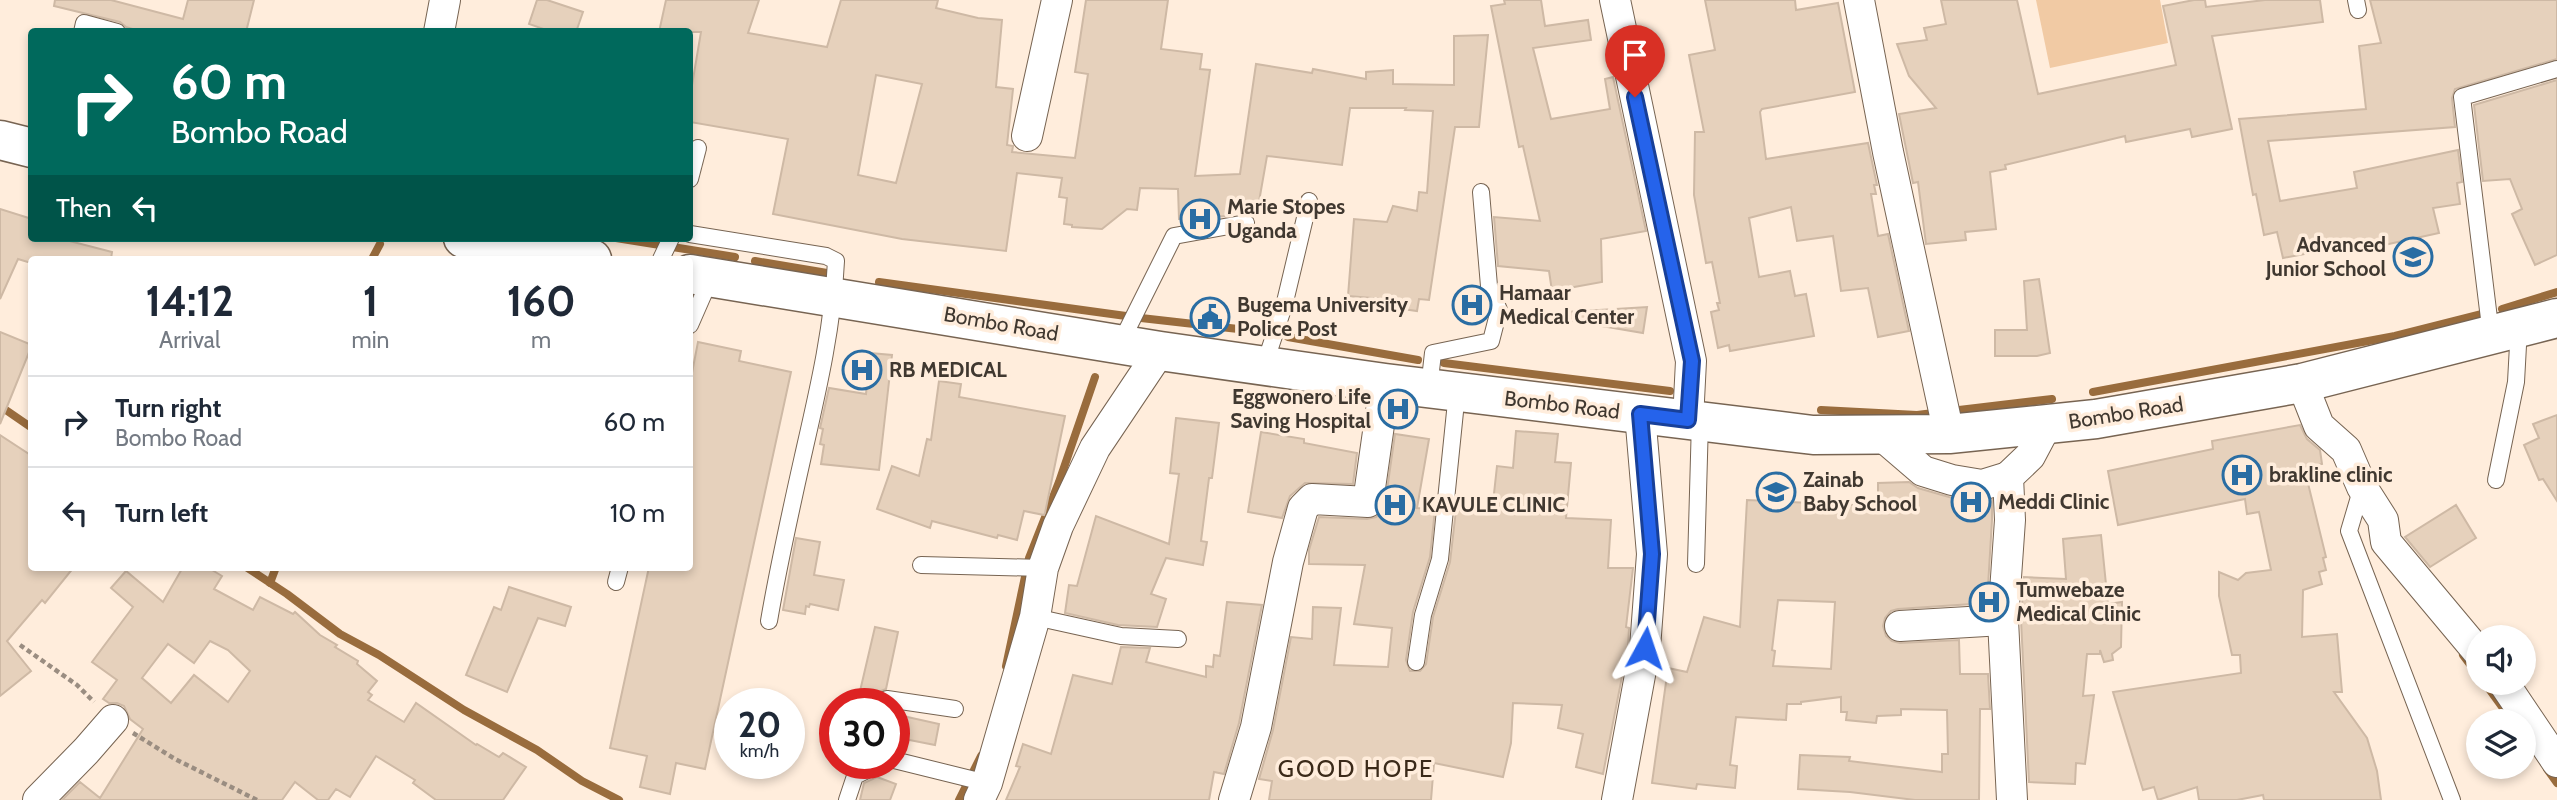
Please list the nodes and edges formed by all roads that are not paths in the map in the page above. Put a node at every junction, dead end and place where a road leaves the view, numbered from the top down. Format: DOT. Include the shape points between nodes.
graph roads {
  1 [pos="445,0"];
  2 [pos="1057,0"];
  3 [pos="1615,0"];
  4 [pos="1859,0"];
  5 [pos="83,28"];
  6 [pos="102,28"];
  7 [pos="440,28"];
  8 [pos="2557,69"];
  9 [pos="1027,136"];
  10 [pos="0,140"];
  11 [pos="28,147"];
  12 [pos="698,148"];
  13 [pos="693,167"];
  14 [pos="1480,192"];
  15 [pos="1309,201"];
  16 [pos="1246,223"];
  17 [pos="693,237"];
  18 [pos="512,242"];
  19 [pos="537,244"];
  20 [pos="581,256"];
  21 [pos="730,268"];
  22 [pos="835,297"];
  23 [pos="2557,318"];
  24 [pos="693,321"];
  25 [pos="2505,331"];
  26 [pos="1120,344"];
  27 [pos="1160,351"];
  28 [pos="1264,366"];
  29 [pos="1385,383"];
  30 [pos="2302,383"];
  31 [pos="1443,390"];
  32 [pos="1640,414"];
  33 [pos="1694,421"];
  34 [pos="2047,424"];
  35 [pos="1950,434"];
  36 [pos="1881,435"];
  37 [pos="2008,477"];
  38 [pos="2496,480"];
  39 [pos="2362,487"];
  40 [pos="1696,564"];
  41 [pos="921,565"];
  42 [pos="1043,568"];
  43 [pos="1035,617"];
  44 [pos="2003,620"];
  45 [pos="769,621"];
  46 [pos="1900,626"];
  47 [pos="2466,638"];
  48 [pos="1178,639"];
  49 [pos="1416,662"];
  50 [pos="2513,695"];
  51 [pos="910,702"];
  52 [pos="955,709"];
  53 [pos="113,720"];
  54 [pos="2557,762"];
  55 [pos="910,767"];
  56 [pos="854,779"];
  57 [pos="983,792"];
  58 [pos="38,800"];
  59 [pos="848,800"];
  60 [pos="1234,800"];
  61 [pos="1617,800"];
  62 [pos="2012,800"];
  63 [pos="2452,800"];
  1 -- 7 [label="street"];
  2 -- 9 [label="street"];
  3 -- 33 [label="street" via="1692,361"];
  4 -- 35 [label="street"];
  5 -- 6 [label="lane" via="84,23"];
  8 -- 25 [label="lane" via="2462,97"];
  10 -- 11 [label="main road"];
  12 -- 13 [label="lane"];
  14 -- 31 [label="lane" via="1489,286 1499,310 1491,341 1433,353"];
  15 -- 28 [label="lane" via="1284,306"];
  16 -- 26 [label="lane" via="1174,236"];
  17 -- 21 [label="lane"];
  18 -- 19 [label="main road"];
  19 -- 20 [label="main road"];
  21 -- 22 [label="main road, Bombo Road"];
  21 -- 24 [label="lane"];
  22 -- 26 [label="main road, Bombo Road"];
  22 -- 45 [label="lane"];
  23 -- 25 [label="main road, Bombo Road"];
  25 -- 30 [label="main road, Bombo Road"];
  25 -- 38 [label="lane" via="2516,382"];
  26 -- 27 [label="main road, Bombo Road"];
  27 -- 28 [label="main road, Bombo Road"];
  27 -- 42 [label="street" via="1095,448 1070,496"];
  28 -- 29 [label="main road, Bombo Road"];
  29 -- 31 [label="main road, Bombo Road"];
  29 -- 60 [label="street" via="1368,502 1312,499 1303,508 1256,727"];
  30 -- 34 [label="main road, Bombo Road"];
  30 -- 39 [label="street" via="2319,426 2346,450"];
  31 -- 32 [label="main road, Bombo Road"];
  31 -- 49 [label="lane" via="1440,559 1423,615"];
  32 -- 33 [label="main road, Bombo Road"];
  32 -- 61 [label="street" via="1652,554 1645,648"];
  33 -- 36 [label="main road, Bombo Road" via="1813,435"];
  33 -- 40 [label="lane"];
  34 -- 35 [label="main road, Bombo Road"];
  34 -- 37 [label="street" via="2030,456"];
  35 -- 36 [label="main road, Bombo Road"];
  36 -- 37 [label="street" via="1923,471 1982,485"];
  37 -- 44 [label="street" via="2010,520"];
  39 -- 47 [label="street" via="2382,520 2386,542"];
  39 -- 63 [label="lane" via="2349,531"];
  41 -- 42 [label="lane"];
  42 -- 43 [label="street"];
  43 -- 48 [label="lane" via="1121,636"];
  43 -- 57 [label="street"];
  44 -- 46 [label="street"];
  44 -- 62 [label="street"];
  50 -- 54 [label="street"];
  51 -- 52 [label="lane"];
  53 -- 58 [label="street"];
  55 -- 57 [label="lane"];
  56 -- 59 [label="lane"];
}
